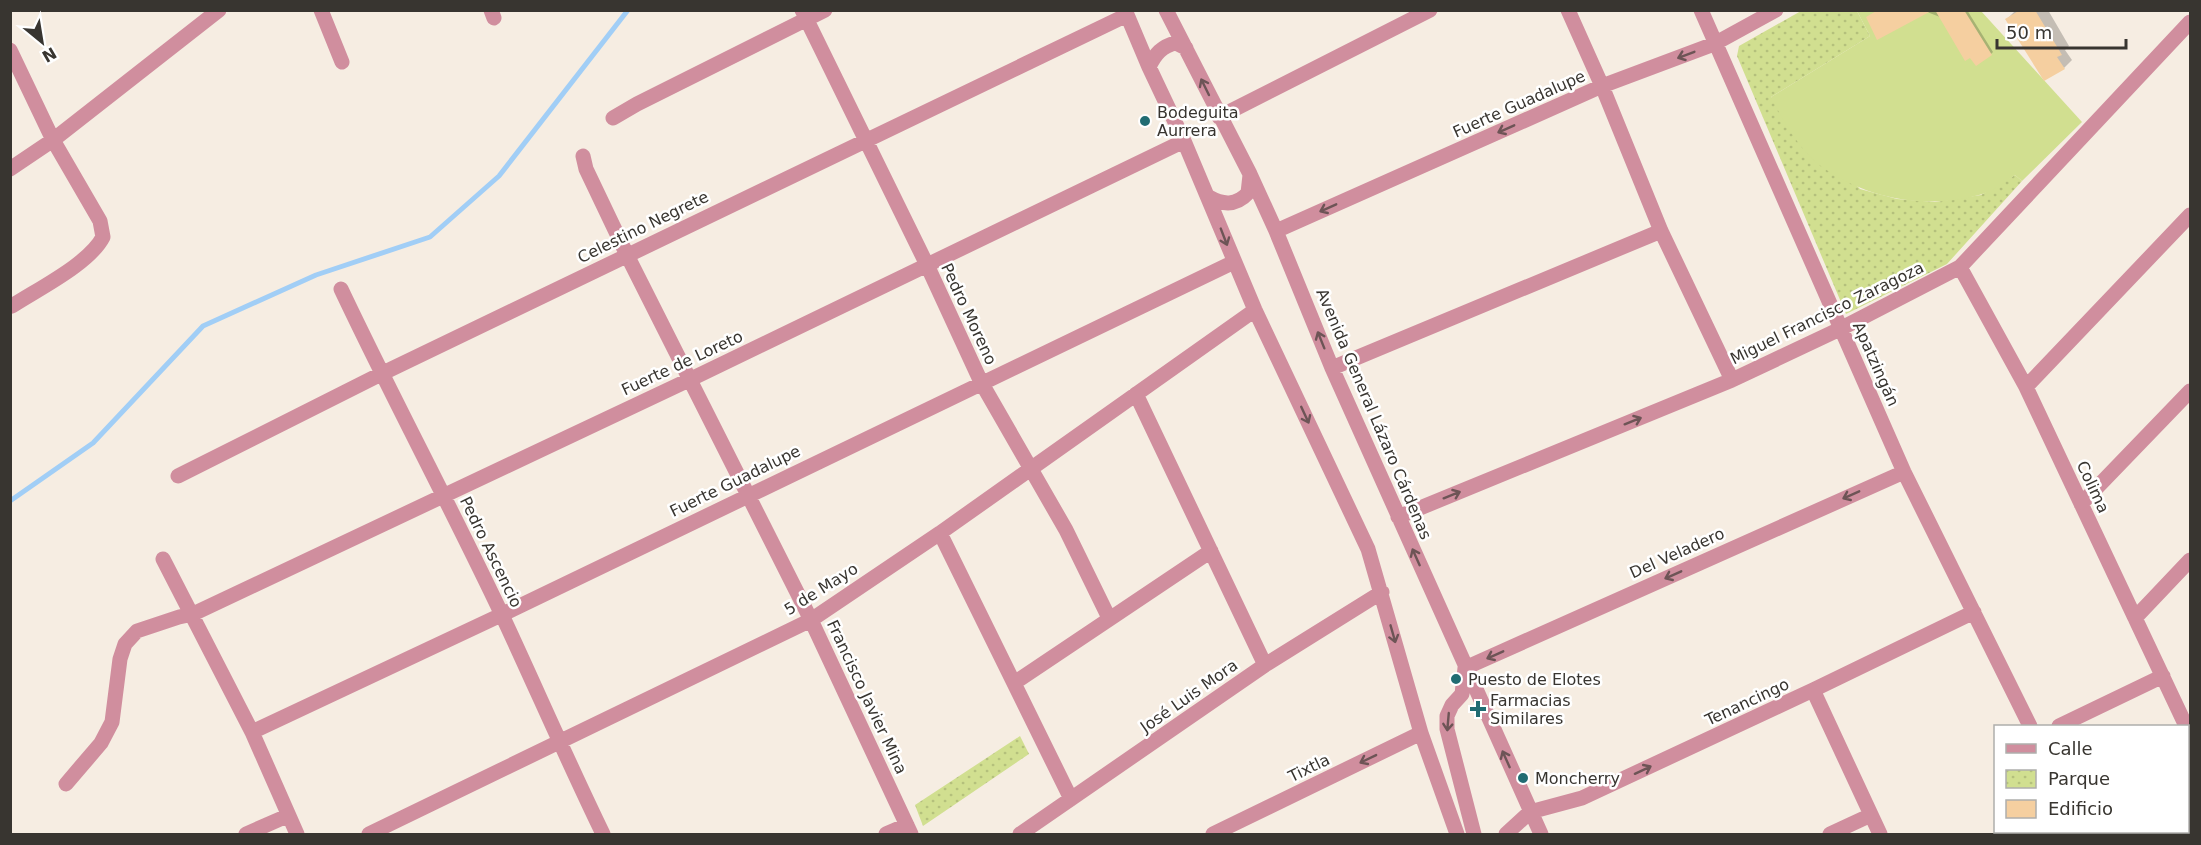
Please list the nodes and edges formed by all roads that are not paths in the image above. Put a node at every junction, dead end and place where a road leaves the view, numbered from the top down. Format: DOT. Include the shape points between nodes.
graph roads {
  1 [pos="219,10"];
  2 [pos="321,10"];
  3 [pos="825,10"];
  4 [pos="1166,10"];
  5 [pos="1430,10"];
  6 [pos="1568,10"];
  7 [pos="1701,10"];
  8 [pos="1776,10"];
  9 [pos="1126,13"];
  10 [pos="804,15"];
  11 [pos="2190,22"];
  12 [pos="1714,44"];
  13 [pos="1186,48"];
  14 [pos="10,50"];
  15 [pos="342,62"];
  16 [pos="1149,67"];
  17 [pos="1602,86"];
  18 [pos="1220,117"];
  19 [pos="613,118"];
  20 [pos="53,140"];
  21 [pos="865,140"];
  22 [pos="1184,141"];
  23 [pos="583,156"];
  24 [pos="10,169"];
  25 [pos="1250,174"];
  26 [pos="1209,197"];
  27 [pos="2190,215"];
  28 [pos="1276,231"];
  29 [pos="1661,231"];
  30 [pos="627,255"];
  31 [pos="1234,262"];
  32 [pos="927,265"];
  33 [pos="1960,267"];
  34 [pos="341,288"];
  35 [pos="10,304"];
  36 [pos="1255,310"];
  37 [pos="1840,329"];
  38 [pos="1332,368"];
  39 [pos="381,374"];
  40 [pos="691,379"];
  41 [pos="1732,380"];
  42 [pos="981,382"];
  43 [pos="2026,387"];
  44 [pos="2190,391"];
  45 [pos="1136,394"];
  46 [pos="1030,468"];
  47 [pos="1904,472"];
  48 [pos="178,476"];
  49 [pos="749,494"];
  50 [pos="442,495"];
  51 [pos="2080,504"];
  52 [pos="1398,517"];
  53 [pos="940,533"];
  54 [pos="1211,552"];
  55 [pos="163,559"];
  56 [pos="2190,560"];
  57 [pos="1382,592"];
  58 [pos="1974,612"];
  59 [pos="193,614"];
  60 [pos="501,615"];
  61 [pos="1109,618"];
  62 [pos="2135,618"];
  63 [pos="811,620"];
  64 [pos="1265,665"];
  65 [pos="1465,668"];
  66 [pos="2163,676"];
  67 [pos="1014,682"];
  68 [pos="1813,690"];
  69 [pos="2030,725"];
  70 [pos="2061,725"];
  71 [pos="2186,725"];
  72 [pos="252,732"];
  73 [pos="1421,733"];
  74 [pos="558,742"];
  75 [pos="66,784"];
  76 [pos="1071,799"];
  77 [pos="1530,812"];
  78 [pos="1871,815"];
  79 [pos="287,816"];
  80 [pos="909,830"];
  81 [pos="246,834"];
  82 [pos="297,834"];
  83 [pos="369,834"];
  84 [pos="603,834"];
  85 [pos="886,834"];
  86 [pos="1020,834"];
  87 [pos="1214,834"];
  88 [pos="1457,834"];
  89 [pos="1474,834"];
  90 [pos="1506,834"];
  91 [pos="1541,834"];
  92 [pos="1830,834"];
  93 [pos="1880,834"];
  1 -- 20 [label="street"];
  2 -- 15 [label="street"];
  3 -- 10 [label="street"];
  4 -- 13 [label="street, Avenida General Lázaro Cárdenas"];
  5 -- 18 [label="street"];
  6 -- 17 [label="street"];
  7 -- 12 [label="street, Apatzingán"];
  8 -- 12 [label="street, Fuerte Guadalupe"];
  9 -- 16 [label="street"];
  9 -- 21 [label="street, Celestino Negrete"];
  10 -- 19 [label="street"];
  10 -- 21 [label="street, Pedro Moreno"];
  11 -- 33 [label="street, Miguel Francisco Zaragoza"];
  12 -- 17 [label="street, Fuerte Guadalupe, one-way"];
  12 -- 37 [label="street, Apatzingán"];
  13 -- 16 [label="street" via="1169,44 1157,53"];
  18 -- 13 [label="street, Avenida General Lázaro Cárdenas, one-way"];
  14 -- 20 [label="street"];
  16 -- 22 [label="street"];
  17 -- 28 [label="street, Fuerte Guadalupe, one-way"];
  17 -- 29 [label="street"];
  18 -- 25 [label="street, Avenida General Lázaro Cárdenas"];
  20 -- 24 [label="street"];
  20 -- 35 [label="street" via="100,221 102,237 83,260"];
  21 -- 30 [label="street, Celestino Negrete"];
  21 -- 32 [label="street, Pedro Moreno"];
  22 -- 26 [label="street"];
  22 -- 32 [label="street, Fuerte de Loreto"];
  23 -- 30 [label="street, Francisco Javier Mina"];
  25 -- 26 [label="street" via="1250,186 1243,198 1228,204"];
  25 -- 28 [label="street, Avenida General Lázaro Cárdenas"];
  26 -- 31 [label="street, one-way"];
  27 -- 43 [label="street"];
  38 -- 28 [label="street, Avenida General Lázaro Cárdenas, one-way"];
  29 -- 38 [label="street"];
  29 -- 41 [label="street"];
  30 -- 39 [label="street, Celestino Negrete"];
  30 -- 40 [label="street, Francisco Javier Mina"];
  31 -- 36 [label="street"];
  31 -- 42 [label="street, Fuerte Guadalupe"];
  32 -- 40 [label="street, Fuerte de Loreto"];
  32 -- 42 [label="street, Pedro Moreno"];
  33 -- 37 [label="street, Miguel Francisco Zaragoza"];
  33 -- 43 [label="street, Colima"];
  34 -- 39 [label="street, Pedro Ascencio"];
  36 -- 45 [label="street, 5 de Mayo"];
  36 -- 57 [label="street, one-way" via="1368,549"];
  37 -- 41 [label="street, Miguel Francisco Zaragoza"];
  37 -- 47 [label="street, Apatzingán"];
  38 -- 52 [label="street, Avenida General Lázaro Cárdenas"];
  39 -- 48 [label="street, Celestino Negrete"];
  39 -- 50 [label="street, Pedro Ascencio"];
  40 -- 49 [label="street, Francisco Javier Mina"];
  40 -- 50 [label="street, Fuerte de Loreto"];
  52 -- 41 [label="street, Miguel Francisco Zaragoza, one-way"];
  42 -- 46 [label="street, Pedro Moreno"];
  42 -- 49 [label="street, Fuerte Guadalupe"];
  43 -- 51 [label="street, Colima"];
  44 -- 51 [label="street"];
  45 -- 46 [label="street, 5 de Mayo"];
  45 -- 54 [label="street"];
  46 -- 53 [label="street, 5 de Mayo"];
  46 -- 61 [label="street, Pedro Moreno"];
  47 -- 58 [label="street, Apatzingán"];
  47 -- 65 [label="street, Del Veladero, one-way"];
  49 -- 60 [label="street, Fuerte Guadalupe"];
  49 -- 63 [label="street, Francisco Javier Mina"];
  50 -- 59 [label="street, Fuerte de Loreto"];
  50 -- 60 [label="street, Pedro Ascencio"];
  51 -- 62 [label="street, Colima"];
  65 -- 52 [label="street, Avenida General Lázaro Cárdenas, one-way"];
  53 -- 63 [label="street, 5 de Mayo"];
  53 -- 67 [label="street"];
  54 -- 61 [label="street"];
  54 -- 64 [label="street"];
  55 -- 59 [label="street"];
  56 -- 62 [label="street"];
  57 -- 64 [label="street, José Luis Mora"];
  57 -- 73 [label="street, one-way"];
  58 -- 68 [label="street, Tenancingo"];
  58 -- 69 [label="street, Apatzingán"];
  59 -- 72 [label="street"];
  59 -- 75 [label="street, Fuerte de Loreto" via="137,631 125,644 112,722 101,743"];
  60 -- 72 [label="street, Fuerte Guadalupe"];
  60 -- 74 [label="street, Pedro Ascencio"];
  61 -- 67 [label="street"];
  62 -- 66 [label="street, Colima"];
  63 -- 74 [label="street, 5 de Mayo"];
  63 -- 80 [label="street, Francisco Javier Mina"];
  64 -- 76 [label="street, José Luis Mora"];
  77 -- 65 [label="street, Avenida General Lázaro Cárdenas, one-way"];
  65 -- 89 [label="street, one-way" via="1462,694 1452,705 1447,729"];
  66 -- 70 [label="street"];
  66 -- 71 [label="street, Colima"];
  67 -- 76 [label="street"];
  77 -- 68 [label="street, Tenancingo, one-way" via="1582,798"];
  68 -- 78 [label="street"];
  72 -- 79 [label="street"];
  73 -- 87 [label="street, Tixtla, one-way"];
  73 -- 88 [label="street"];
  74 -- 83 [label="street, 5 de Mayo"];
  74 -- 84 [label="street, Pedro Ascencio"];
  76 -- 86 [label="street, José Luis Mora"];
  77 -- 90 [label="street"];
  77 -- 91 [label="street, Avenida General Lázaro Cárdenas"];
  78 -- 92 [label="street"];
  78 -- 93 [label="street"];
  79 -- 81 [label="street"];
  79 -- 82 [label="street"];
  80 -- 85 [label="street"];
}
